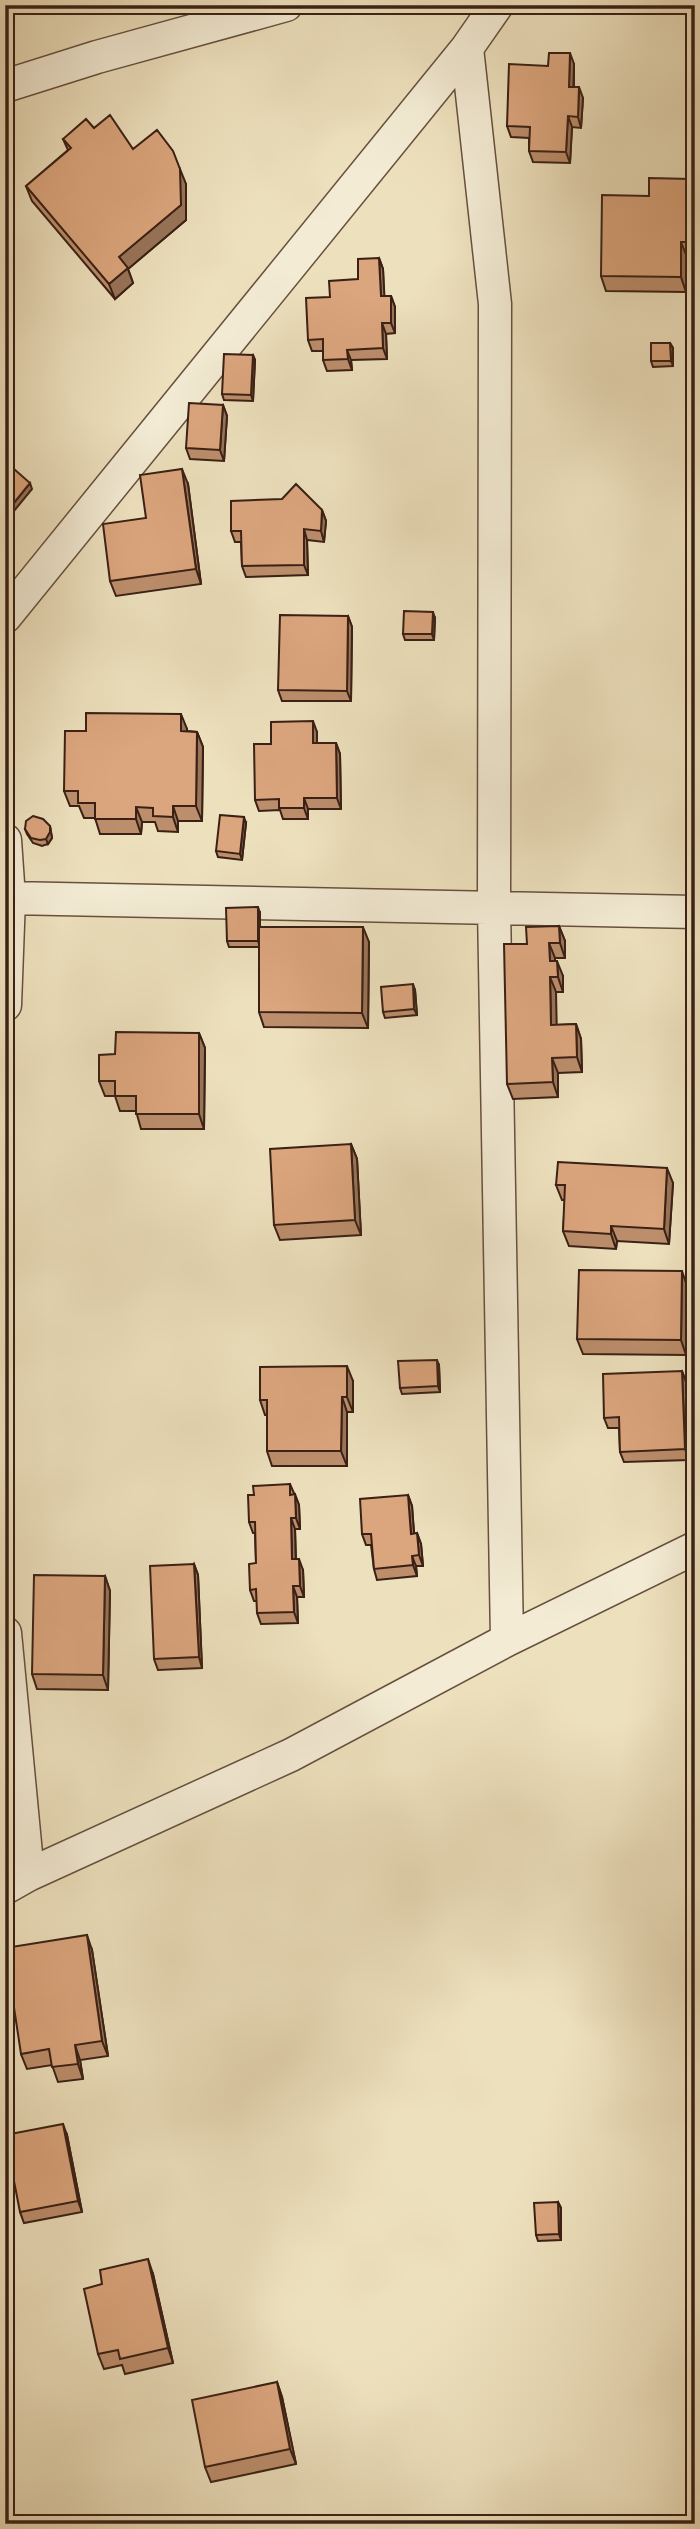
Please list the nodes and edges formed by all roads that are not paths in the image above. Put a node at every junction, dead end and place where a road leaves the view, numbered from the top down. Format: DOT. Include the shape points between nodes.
graph roads {
  1 [pos="286,5"];
  2 [pos="497,5"];
  3 [pos="467,48"];
  4 [pos="5,86"];
  5 [pos="5,617"];
  6 [pos="5,840"];
  7 [pos="9,898"];
  8 [pos="494,907"];
  9 [pos="695,912"];
  10 [pos="5,1005"];
  11 [pos="695,1548"];
  12 [pos="5,1633"];
  13 [pos="508,1640"];
  14 [pos="17,1882"];
  1 -- 4 [label="street"];
  2 -- 3 [label="street"];
  3 -- 5 [label="street"];
  3 -- 8 [label="street" via="495,304"];
  6 -- 7 [label="street"];
  7 -- 8 [label="street"];
  7 -- 10 [label="street"];
  8 -- 9 [label="street"];
  8 -- 13 [label="street"];
  11 -- 13 [label="street"];
  12 -- 14 [label="street"];
  13 -- 14 [label="street" via="291,1755"];
}
